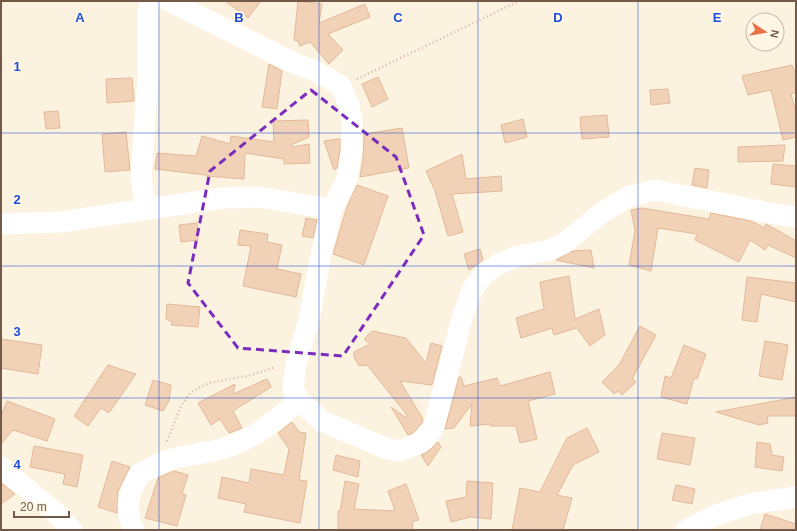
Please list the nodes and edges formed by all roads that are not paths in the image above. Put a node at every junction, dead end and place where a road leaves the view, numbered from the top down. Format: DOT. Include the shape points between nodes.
graph roads {
  1 [pos="151,1"];
  2 [pos="169,1"];
  3 [pos="146,209"];
  4 [pos="332,209"];
  5 [pos="796,217"];
  6 [pos="1,224"];
  7 [pos="298,400"];
  8 [pos="2,466"];
  9 [pos="796,497"];
  10 [pos="72,530"];
  11 [pos="134,530"];
  12 [pos="686,530"];
  1 -- 3 [label="street" via="148,12 148,78 141,178"];
  2 -- 4 [label="street" via="341,86 352,120 352,150 347,180"];
  3 -- 4 [label="street" via="223,198 259,197"];
  3 -- 6 [label="street" via="61,222"];
  4 -- 7 [label="street" via="309,320 296,364 293,388"];
  5 -- 7 [label="street" via="655,190 628,197 603,212 563,244 548,251 518,256 499,264 484,274 473,288 463,314 433,429 420,443 400,451 385,448 322,421"];
  7 -- 11 [label="street" via="276,419 231,446 180,455 139,474 130,493 128,509"];
  8 -- 10 [label="street"];
  9 -- 12 [label="street" via="750,504 716,515"];
}
